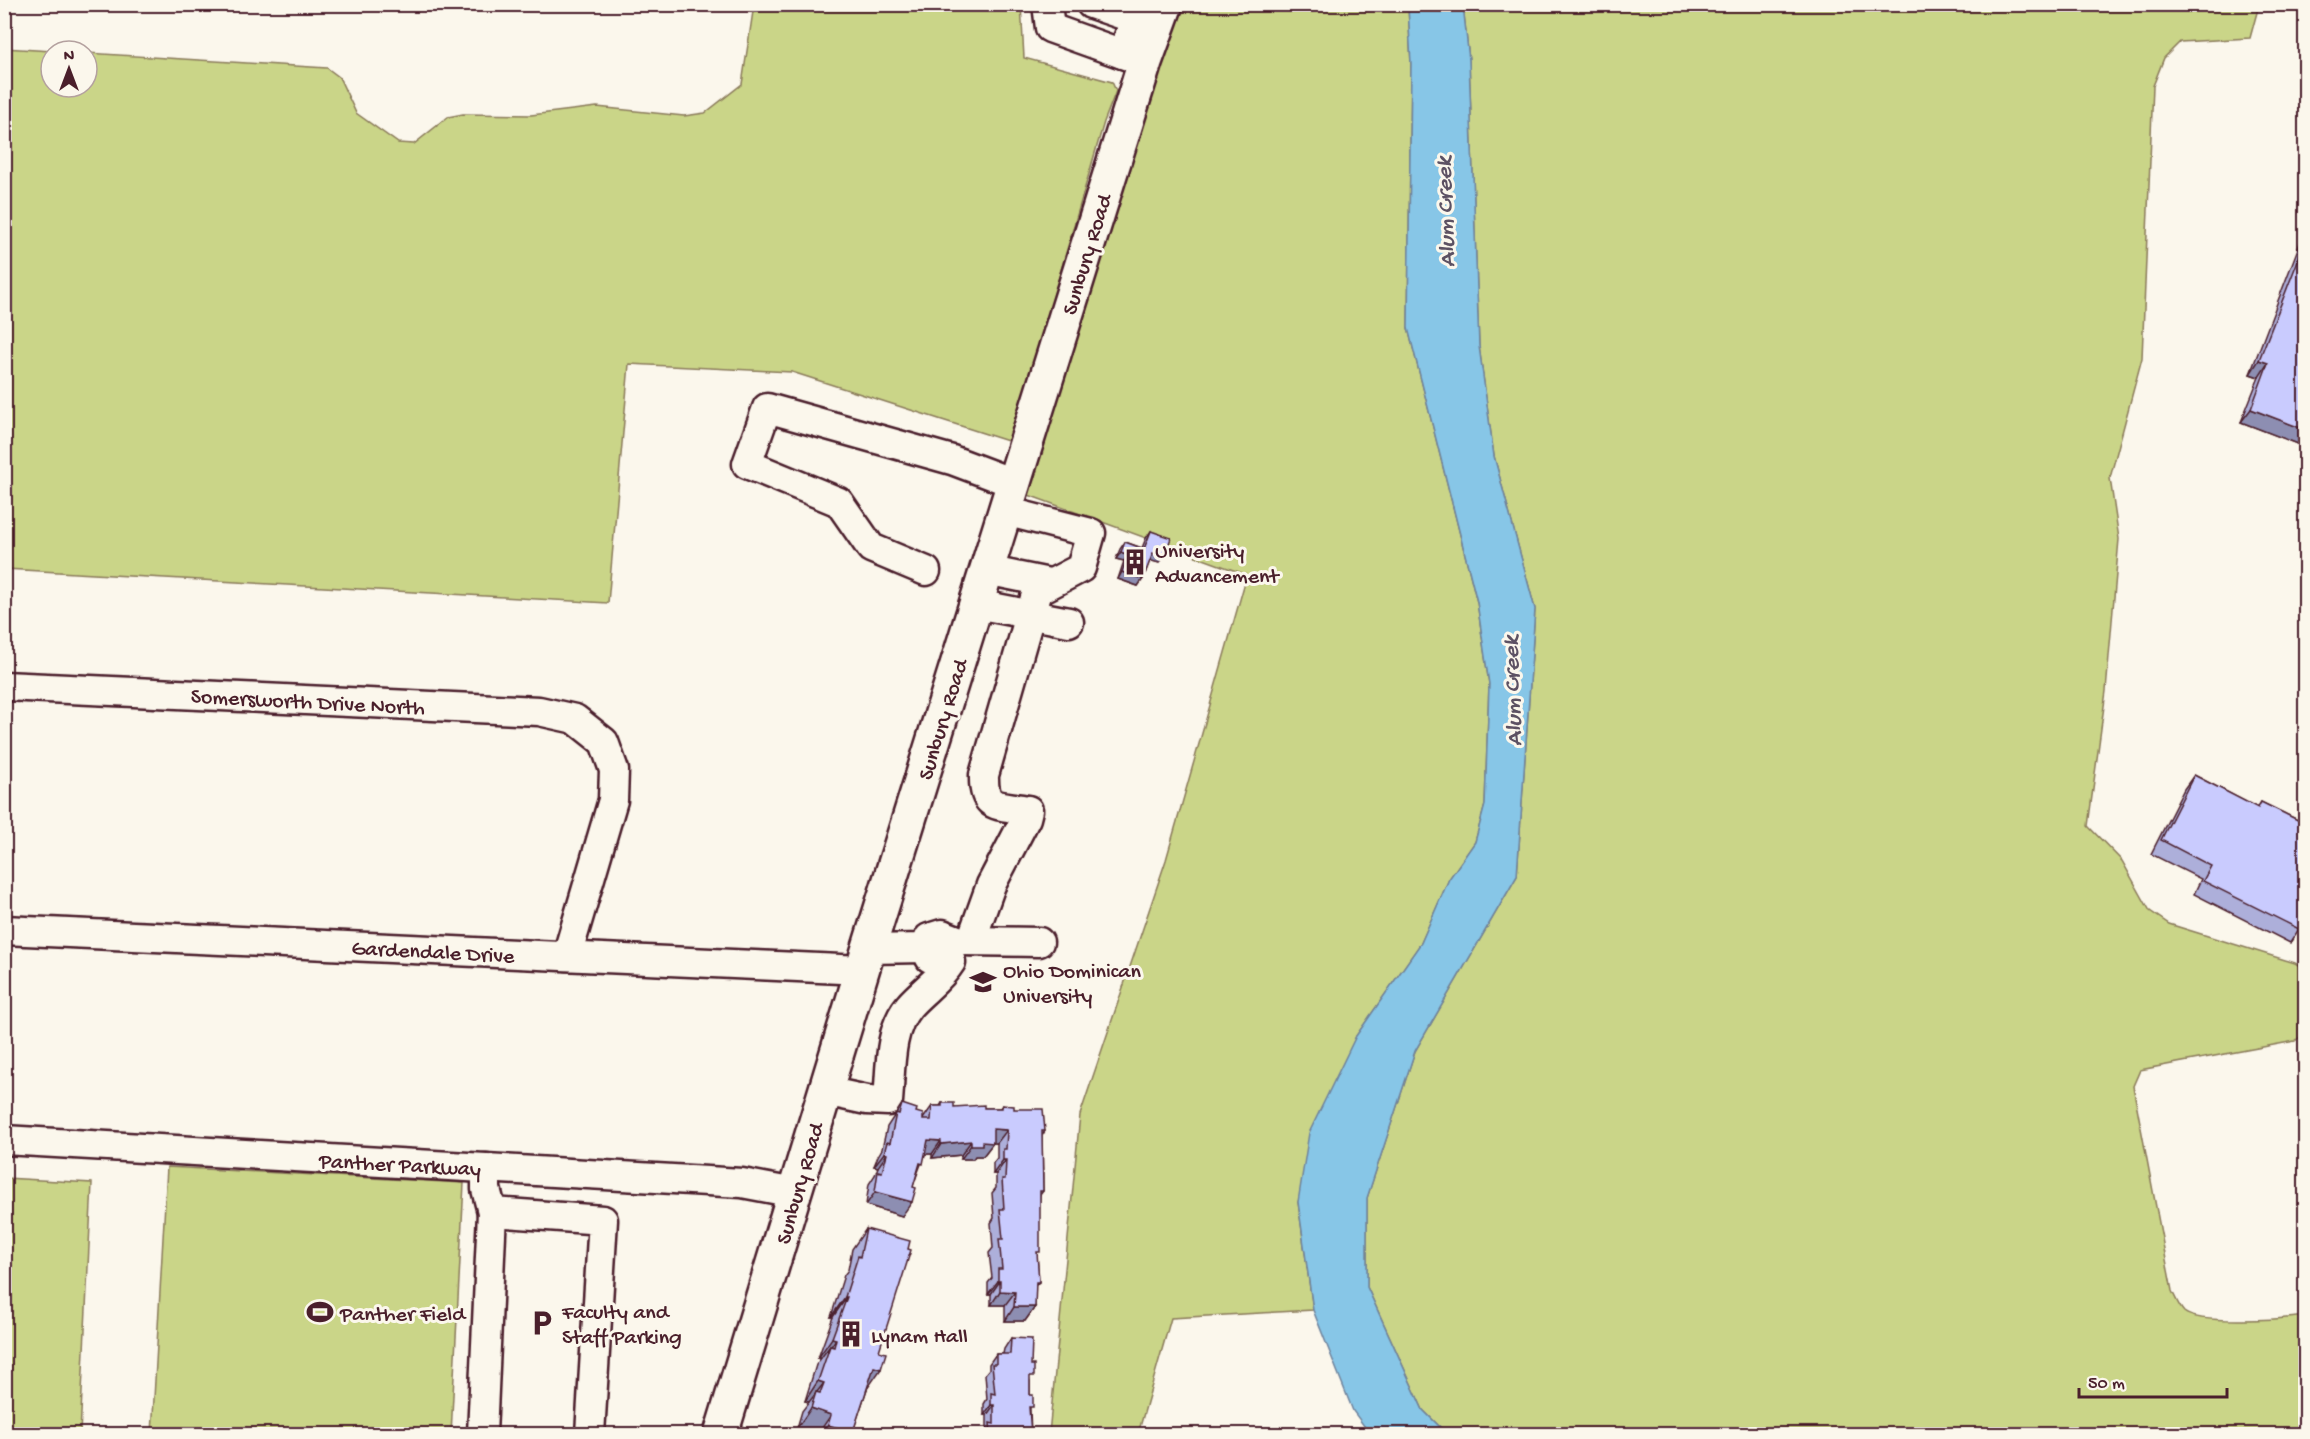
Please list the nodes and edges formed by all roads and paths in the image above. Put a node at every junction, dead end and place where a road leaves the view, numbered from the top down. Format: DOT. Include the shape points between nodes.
graph roads {
  1 [pos="1047,4"];
  2 [pos="1091,4"];
  3 [pos="1166,4"];
  4 [pos="1134,58"];
  5 [pos="1009,497"];
  6 [pos="986,570"];
  7 [pos="926,571"];
  8 [pos="1049,583"];
  9 [pos="976,604"];
  10 [pos="1030,615"];
  11 [pos="1069,622"];
  12 [pos="4,686"];
  13 [pos="4,930"];
  14 [pos="1039,942"];
  15 [pos="960,948"];
  16 [pos="567,956"];
  17 [pos="865,960"];
  18 [pos="825,1091"];
  19 [pos="4,1140"];
  20 [pos="494,1169"];
  21 [pos="795,1193"];
  22 [pos="492,1212"];
  23 [pos="482,1434"];
  24 [pos="590,1434"];
  25 [pos="721,1434"];
  1 -- 4 [label="street" via="1050,28"];
  2 -- 4 [label="street" via="1135,19"];
  3 -- 4 [label="main road, Sunbury Road"];
  4 -- 5 [label="main road, Sunbury Road"];
  5 -- 6 [label="main road, Sunbury Road"];
  5 -- 7 [label="street" via="952,460 767,408 747,464 839,502 870,548"];
  5 -- 8 [label="street" via="1090,533 1081,568"];
  6 -- 8 [label="street"];
  6 -- 9 [label="main road, Sunbury Road"];
  8 -- 10 [label="street" via="1037,591"];
  9 -- 10 [label="street"];
  9 -- 17 [label="main road, Sunbury Road"];
  10 -- 11 [label="street"];
  10 -- 15 [label="street" via="984,775 983,793 994,804 1028,810"];
  12 -- 16 [label="street, Somersworth Drive North" via="539,711 575,719 603,742 614,770 613,800"];
  13 -- 16 [label="street, Gardendale Drive"];
  14 -- 15 [label="street"];
  15 -- 17 [label="street, Gardendale Drive" via="942,934 929,938 925,948"];
  15 -- 18 [label="street" via="944,974 901,1016 891,1058 888,1101"];
  16 -- 17 [label="street, Gardendale Drive"];
  17 -- 18 [label="main road, Sunbury Road"];
  18 -- 21 [label="main road, Sunbury Road"];
  19 -- 20 [label="street, Panther Parkway"];
  20 -- 21 [label="street, Panther Parkway" via="742,1183"];
  20 -- 22 [label="street" via="501,1194"];
  21 -- 25 [label="main road, Sunbury Road"];
  22 -- 23 [label="street"];
  22 -- 24 [label="street" via="603,1220"];
}
